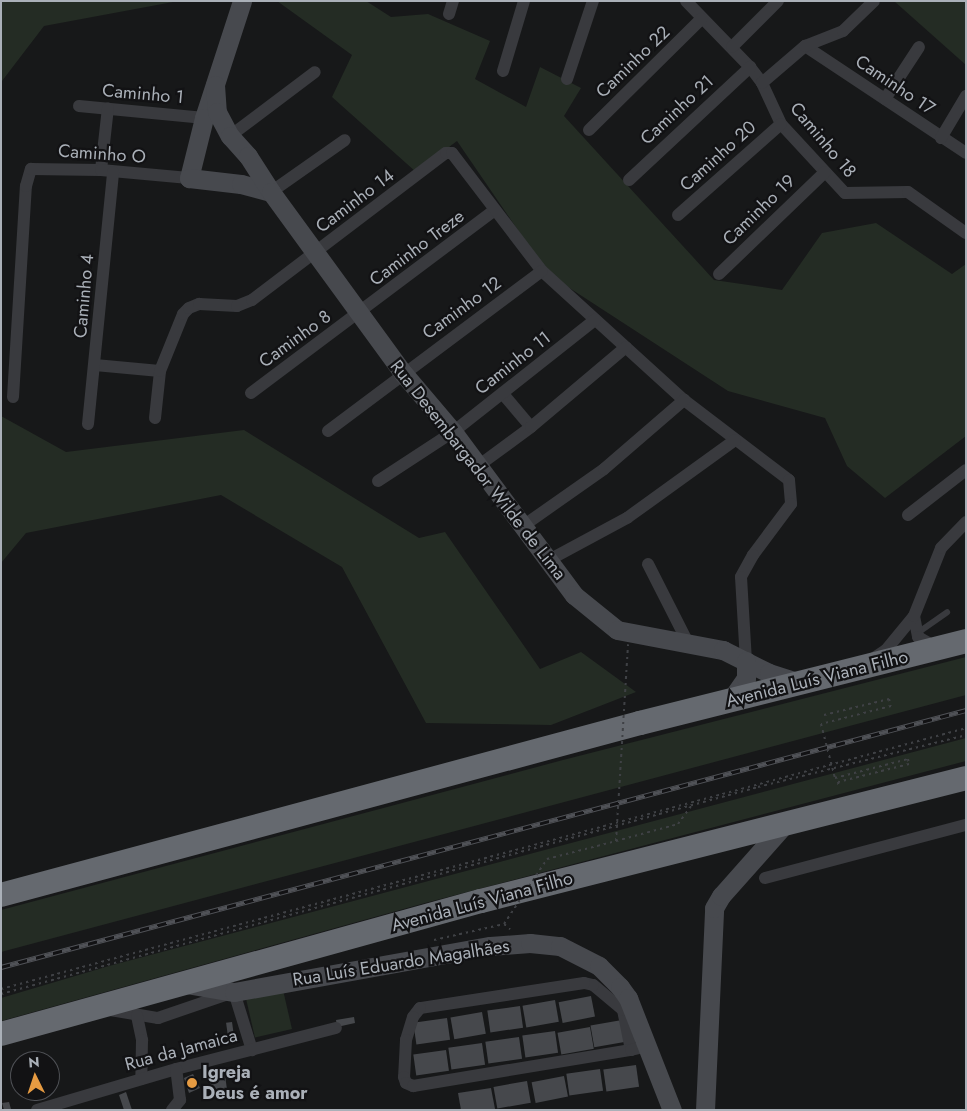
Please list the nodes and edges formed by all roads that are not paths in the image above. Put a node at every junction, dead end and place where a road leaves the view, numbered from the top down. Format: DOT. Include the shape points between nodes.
graph roads {
  1 [pos="242,1"];
  2 [pos="453,1"];
  3 [pos="524,1"];
  4 [pos="593,1"];
  5 [pos="686,1"];
  6 [pos="778,1"];
  7 [pos="874,1"];
  8 [pos="449,14"];
  9 [pos="701,19"];
  10 [pos="805,46"];
  11 [pos="919,46"];
  12 [pos="732,47"];
  13 [pos="750,67"];
  14 [pos="503,71"];
  15 [pos="314,72"];
  16 [pos="567,79"];
  17 [pos="762,83"];
  18 [pos="966,96"];
  19 [pos="885,98"];
  20 [pos="79,106"];
  21 [pos="108,108"];
  22 [pos="781,124"];
  23 [pos="219,126"];
  24 [pos="589,130"];
  25 [pos="941,138"];
  26 [pos="345,140"];
  27 [pos="966,153"];
  28 [pos="251,160"];
  29 [pos="107,171"];
  30 [pos="824,172"];
  31 [pos="189,178"];
  32 [pos="629,180"];
  33 [pos="241,184"];
  34 [pos="271,192"];
  35 [pos="495,210"];
  36 [pos="678,215"];
  37 [pos="966,233"];
  38 [pos="316,253"];
  39 [pos="542,271"];
  40 [pos="719,274"];
  41 [pos="360,314"];
  42 [pos="595,320"];
  43 [pos="626,346"];
  44 [pos="95,365"];
  45 [pos="160,371"];
  46 [pos="403,373"];
  47 [pos="251,393"];
  48 [pos="503,394"];
  49 [pos="13,397"];
  50 [pos="684,400"];
  51 [pos="155,418"];
  52 [pos="88,424"];
  53 [pos="531,427"];
  54 [pos="328,430"];
  55 [pos="453,432"];
  56 [pos="735,440"];
  57 [pos="478,466"];
  58 [pos="966,470"];
  59 [pos="378,481"];
  60 [pos="908,515"];
  61 [pos="966,522"];
  62 [pos="523,526"];
  63 [pos="549,560"];
  64 [pos="648,564"];
  65 [pos="947,612"];
  66 [pos="914,616"];
  67 [pos="916,634"];
  68 [pos="966,641"];
  69 [pos="688,643"];
  70 [pos="937,648"];
  71 [pos="746,661"];
  72 [pos="844,672"];
  73 [pos="799,684"];
  74 [pos="730,701"];
  75 [pos="966,778"];
  76 [pos="785,824"];
  77 [pos="966,825"];
  78 [pos="746,868"];
  79 [pos="1,894"];
  80 [pos="186,984"];
  81 [pos="234,992"];
  82 [pos="97,1010"];
  83 [pos="137,1016"];
  84 [pos="336,1028"];
  85 [pos="1,1034"];
  86 [pos="639,1048"];
  87 [pos="252,1050"];
  88 [pos="176,1069"];
  89 [pos="141,1079"];
  90 [pos="37,1110"];
  91 [pos="172,1110"];
  92 [pos="672,1110"];
  93 [pos="705,1110"];
  1 -- 23 [label="main road" via="215,85"];
  2 -- 8 [label="street"];
  3 -- 14 [label="street"];
  4 -- 16 [label="street"];
  5 -- 9 [label="street, Caminho 18"];
  6 -- 12 [label="street"];
  7 -- 10 [label="street" via="838,34"];
  9 -- 12 [label="street, Caminho 18"];
  9 -- 24 [label="street, Caminho 22"];
  10 -- 17 [label="street"];
  10 -- 19 [label="street, Caminho 17"];
  11 -- 19 [label="street"];
  12 -- 13 [label="street, Caminho 18"];
  13 -- 17 [label="street, Caminho 18"];
  13 -- 32 [label="street, Caminho 21"];
  15 -- 23 [label="street"];
  17 -- 22 [label="street, Caminho 18"];
  18 -- 25 [label="street"];
  19 -- 25 [label="street, Caminho 17"];
  20 -- 21 [label="street, Caminho 1"];
  21 -- 23 [label="street, Caminho 1"];
  21 -- 29 [label="street, Caminho 4"];
  22 -- 30 [label="street, Caminho 18"];
  22 -- 36 [label="street, Caminho 20"];
  23 -- 28 [label="main road, Rua Desembargador Wilde de Lima"];
  23 -- 31 [label="main road"];
  25 -- 27 [label="street, Caminho 17"];
  26 -- 34 [label="street"];
  28 -- 33 [label="main road" via="250,172"];
  28 -- 34 [label="main road, Rua Desembargador Wilde de Lima"];
  29 -- 31 [label="street, Caminho O"];
  29 -- 44 [label="street, Caminho 4"];
  29 -- 49 [label="street, Caminho O" via="34,167 28,176"];
  30 -- 37 [label="street, Caminho 18" via="849,194 908,192"];
  30 -- 40 [label="street, Caminho 19"];
  31 -- 33 [label="main road"];
  33 -- 34 [label="main road"];
  34 -- 38 [label="main road, Rua Desembargador Wilde de Lima"];
  35 -- 38 [label="street, Caminho 14" via="463,165 452,153 446,153"];
  35 -- 39 [label="street"];
  35 -- 41 [label="street, Caminho Treze"];
  38 -- 41 [label="main road, Rua Desembargador Wilde de Lima"];
  38 -- 45 [label="street, Caminho 14" via="246,304 198,304 189,308 183,314"];
  39 -- 42 [label="street"];
  39 -- 46 [label="street, Caminho 12"];
  41 -- 46 [label="main road, Rua Desembargador Wilde de Lima"];
  41 -- 47 [label="street, Caminho 8"];
  42 -- 43 [label="street"];
  42 -- 48 [label="street, Caminho 11"];
  43 -- 50 [label="street"];
  43 -- 53 [label="street"];
  44 -- 45 [label="street"];
  44 -- 52 [label="street, Caminho 4"];
  45 -- 51 [label="street"];
  46 -- 54 [label="street, Caminho 12"];
  46 -- 55 [label="main road, Rua Desembargador Wilde de Lima"];
  48 -- 53 [label="street"];
  48 -- 55 [label="street, Caminho 11"];
  50 -- 56 [label="street"];
  50 -- 62 [label="street" via="604,469"];
  53 -- 57 [label="street"];
  55 -- 57 [label="main road, Rua Desembargador Wilde de Lima"];
  55 -- 59 [label="street, Caminho 11"];
  56 -- 63 [label="street" via="627,518"];
  56 -- 71 [label="street" via="789,480 793,498 745,566 741,577"];
  57 -- 62 [label="main road, Rua Desembargador Wilde de Lima"];
  58 -- 60 [label="street"];
  61 -- 66 [label="street" via="941,548"];
  62 -- 63 [label="main road, Rua Desembargador Wilde de Lima"];
  63 -- 69 [label="main road, Rua Desembargador Wilde de Lima" via="574,595 617,630"];
  64 -- 69 [label="street"];
  65 -- 67 [label="lane"];
  66 -- 67 [label="street"];
  66 -- 72 [label="street" via="886,650"];
  67 -- 70 [label="street" via="920,640"];
  68 -- 70 [label="highway, Avenida Luís Viana Filho"];
  69 -- 71 [label="main road, Rua Desembargador Wilde de Lima" via="723,650"];
  70 -- 72 [label="highway, Avenida Luís Viana Filho"];
  71 -- 73 [label="main road, Rua Desembargador Wilde de Lima"];
  71 -- 74 [label="main road" via="746,678"];
  72 -- 73 [label="highway, Avenida Luís Viana Filho"];
  73 -- 74 [label="highway, Avenida Luís Viana Filho"];
  74 -- 79 [label="highway, Avenida Luís Viana Filho"];
  75 -- 76 [label="highway, Avenida Luís Viana Filho"];
  76 -- 78 [label="main road"];
  76 -- 80 [label="highway, Avenida Luís Viana Filho" via="481,901"];
  77 -- 78 [label="street" via="770,876"];
  78 -- 93 [label="main road" via="714,908"];
  80 -- 81 [label="main road, Rua Luís Eduardo Magalhães"];
  80 -- 82 [label="highway, Avenida Luís Viana Filho"];
  81 -- 83 [label="street" via="158,1018"];
  81 -- 86 [label="main road, Rua Luís Eduardo Magalhães" via="490,946 544,943 573,951 611,976 628,998"];
  81 -- 87 [label="street"];
  82 -- 83 [label="street" via="124,1011"];
  82 -- 85 [label="highway, Avenida Luís Viana Filho"];
  83 -- 89 [label="street" via="142,1040"];
  84 -- 87 [label="street, Rua da Jamaica"];
  86 -- 86 [label="street" via="413,1086 406,1083 404,1077 406,1040 420,1008 584,983 593,985 623,1010"];
  86 -- 92 [label="main road, Rua Luís Eduardo Magalhães"];
  87 -- 88 [label="street, Rua da Jamaica"];
  88 -- 89 [label="street, Rua da Jamaica"];
  88 -- 91 [label="street" via="180,1100"];
  89 -- 90 [label="street, Rua da Jamaica"];
}
